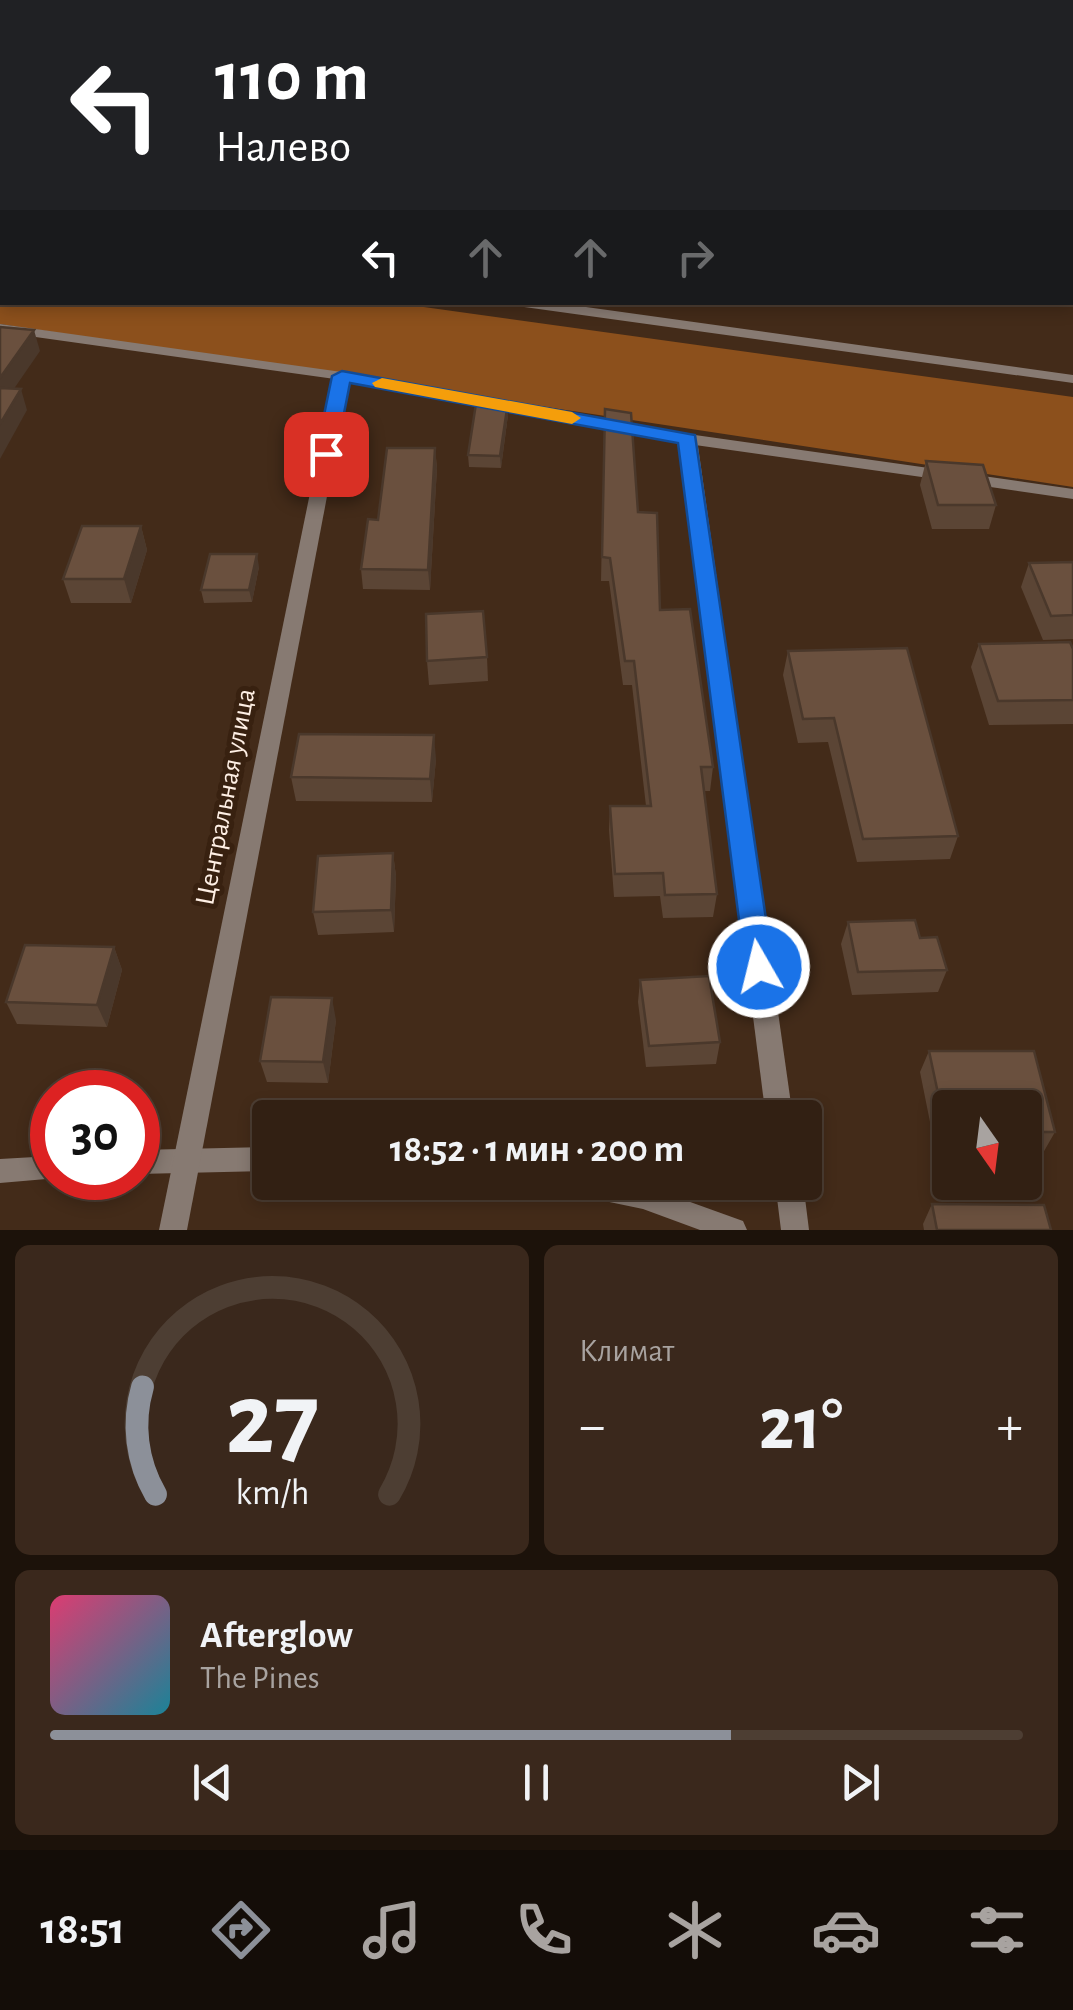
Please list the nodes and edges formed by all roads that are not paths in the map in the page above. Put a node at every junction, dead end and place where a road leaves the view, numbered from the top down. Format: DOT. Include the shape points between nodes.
graph roads {
  1 [pos="540,305"];
  2 [pos="0,328"];
  3 [pos="342,376"];
  4 [pos="1073,379"];
  5 [pos="688,439"];
  6 [pos="1073,494"];
  7 [pos="778,1100"];
  8 [pos="184,1158"];
  9 [pos="252,1159"];
  10 [pos="160,1160"];
  11 [pos="30,1170"];
  12 [pos="0,1172"];
  13 [pos="651,1200"];
  14 [pos="791,1200"];
  15 [pos="173,1230"];
  16 [pos="734,1230"];
  17 [pos="795,1230"];
  1 -- 4 [label="lane"];
  2 -- 3 [label="lane"];
  3 -- 5 [label="lane"];
  3 -- 8 [label="street, Центральная улица"];
  5 -- 6 [label="lane"];
  5 -- 7 [label="street"];
  8 -- 9 [label="lane"];
  8 -- 10 [label="lane"];
  8 -- 15 [label="street, Центральная улица"];
  11 -- 12 [label="lane"];
  13 -- 16 [label="lane"];
  14 -- 17 [label="street"];
}
